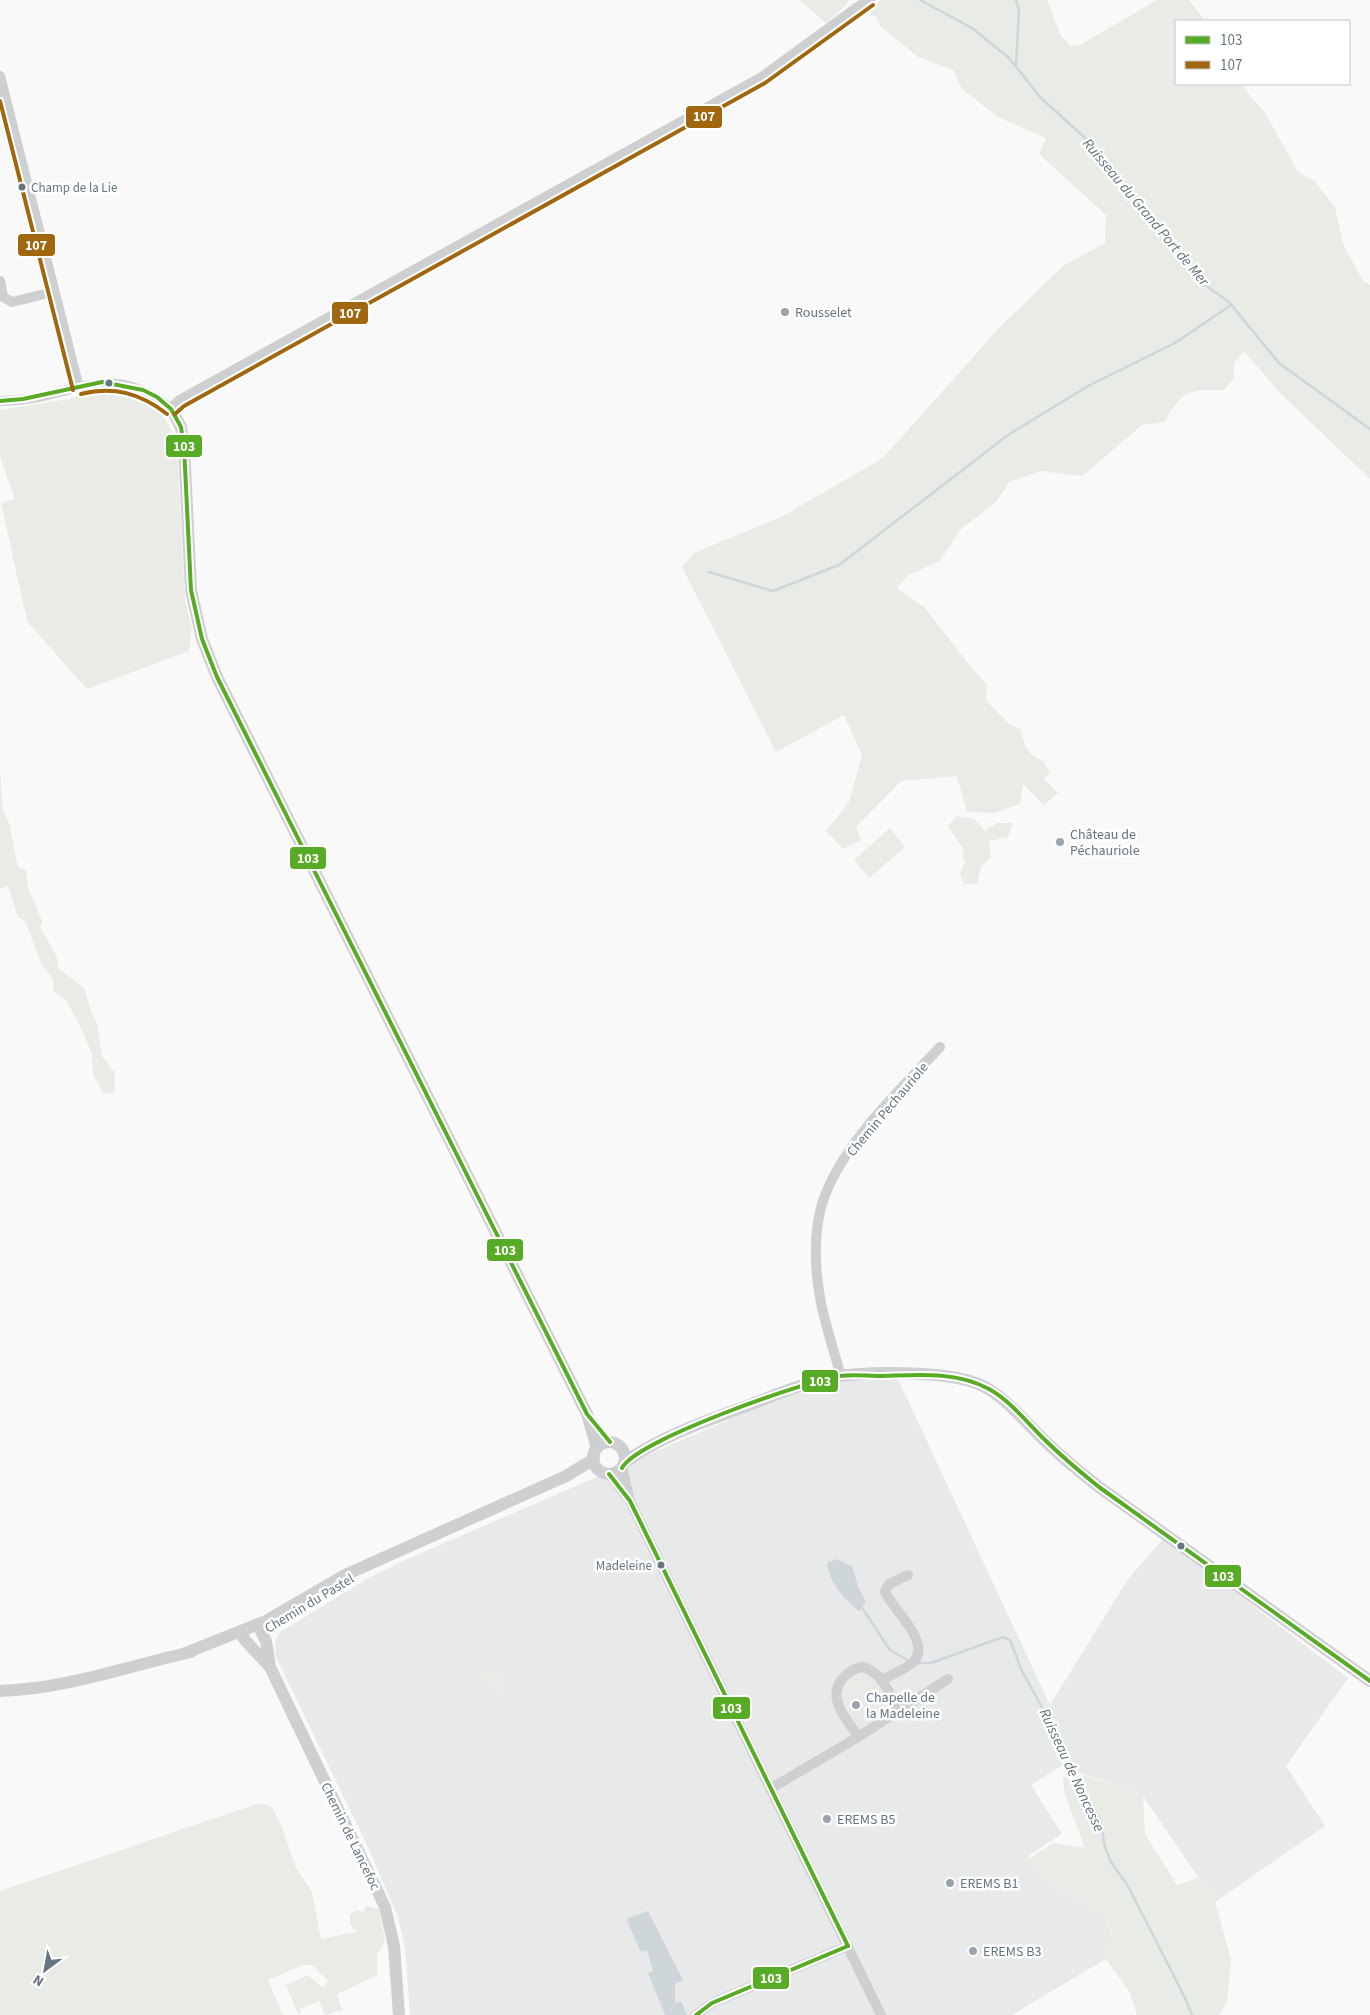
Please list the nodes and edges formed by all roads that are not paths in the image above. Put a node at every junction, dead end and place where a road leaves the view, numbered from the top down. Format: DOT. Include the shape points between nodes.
graph roads {
  1 [pos="869,0"];
  2 [pos="0,76"];
  3 [pos="0,281"];
  4 [pos="53,292"];
  5 [pos="79,388"];
  6 [pos="0,401"];
  7 [pos="171,409"];
  8 [pos="940,1047"];
  9 [pos="841,1376"];
  10 [pos="587,1414"];
  11 [pos="610,1442"];
  12 [pos="654,1443"];
  13 [pos="622,1448"];
  14 [pos="599,1462"];
  15 [pos="623,1465"];
  16 [pos="630,1501"];
  17 [pos="908,1575"];
  18 [pos="260,1629"];
  19 [pos="243,1635"];
  20 [pos="270,1667"];
  21 [pos="948,1679"];
  22 [pos="881,1680"];
  23 [pos="1370,1681"];
  24 [pos="0,1691"];
  25 [pos="898,1711"];
  26 [pos="858,1737"];
  27 [pos="770,1789"];
  28 [pos="848,1946"];
  29 [pos="399,2015"];
  30 [pos="696,2015"];
  31 [pos="881,2015"];
  1 -- 7 [label="street" via="762,78 265,352"];
  2 -- 4 [label="street"];
  3 -- 4 [label="street" via="3,297 12,302"];
  4 -- 5 [label="street"];
  5 -- 6 [label="street" via="23,400"];
  5 -- 7 [label="street" via="102,382 125,385 158,397"];
  7 -- 10 [label="street" via="181,428 184,446 191,590 202,639 217,677"];
  8 -- 9 [label="street, Chemin Pechauriole" via="855,1144 830,1184 822,1204 816,1249 821,1302"];
  9 -- 12 [label="street" via="795,1388"];
  9 -- 23 [label="street" via="946,1376 971,1381 988,1389 1099,1487"];
  10 -- 11 [label="street"];
  10 -- 14 [label="street"];
  11 -- 13 [label="street"];
  11 -- 14 [label="street, Chemin du Pastel"];
  12 -- 13 [label="street"];
  12 -- 15 [label="street, Chemin du Pastel"];
  13 -- 15 [label="street"];
  14 -- 15 [label="street, Chemin du Pastel"];
  14 -- 16 [label="street"];
  14 -- 18 [label="street, Chemin du Pastel" via="375,1562 300,1611"];
  15 -- 16 [label="street"];
  16 -- 27 [label="street"];
  17 -- 22 [label="street" via="889,1584 885,1592 916,1636 919,1653 910,1664"];
  18 -- 19 [label="street, Chemin du Pastel"];
  18 -- 20 [label="street, Chemin de Lancefoc" via="266,1641"];
  19 -- 20 [label="street, Chemin de Lancefoc"];
  19 -- 24 [label="street, Chemin du Pastel" via="98,1676"];
  20 -- 29 [label="street, Chemin de Lancefoc" via="385,1907 394,1946"];
  21 -- 25 [label="street"];
  22 -- 25 [label="street"];
  22 -- 26 [label="street" via="871,1670 858,1668 848,1673 838,1686 838,1706"];
  25 -- 26 [label="street"];
  26 -- 27 [label="street"];
  27 -- 28 [label="street"];
  28 -- 30 [label="street" via="712,2003"];
  28 -- 31 [label="street"];
}
